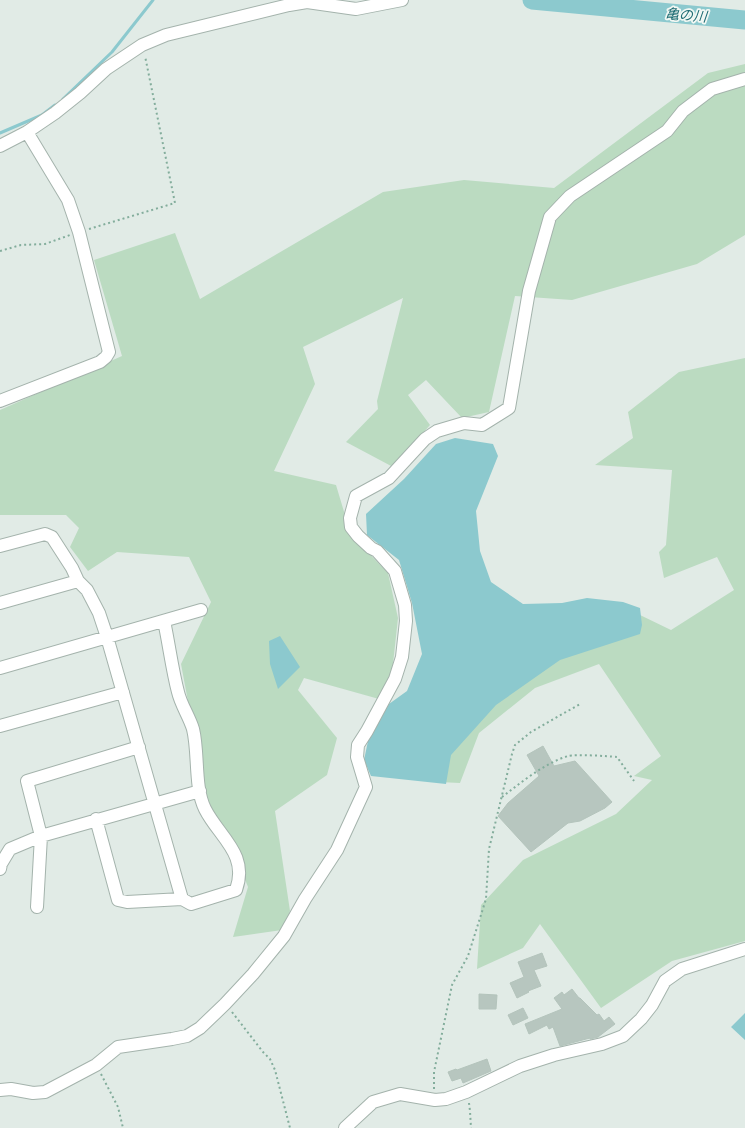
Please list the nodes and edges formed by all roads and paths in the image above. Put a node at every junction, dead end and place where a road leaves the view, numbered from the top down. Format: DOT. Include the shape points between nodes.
graph roads {
  1 [pos="401,0"];
  2 [pos="142,45"];
  3 [pos="745,79"];
  4 [pos="27,132"];
  5 [pos="0,146"];
  6 [pos="79,232"];
  7 [pos="0,251"];
  8 [pos="0,401"];
  9 [pos="0,546"];
  10 [pos="78,581"];
  11 [pos="0,603"];
  12 [pos="201,610"];
  13 [pos="164,621"];
  14 [pos="107,637"];
  15 [pos="0,668"];
  16 [pos="123,692"];
  17 [pos="580,704"];
  18 [pos="0,726"];
  19 [pos="139,747"];
  20 [pos="634,781"];
  21 [pos="200,791"];
  22 [pos="502,797"];
  23 [pos="154,803"];
  24 [pos="96,819"];
  25 [pos="41,836"];
  26 [pos="0,869"];
  27 [pos="182,899"];
  28 [pos="37,907"];
  29 [pos="745,949"];
  30 [pos="225,1004"];
  31 [pos="96,1064"];
  32 [pos="0,1090"];
  33 [pos="466,1092"];
  34 [pos="435,1100"];
  35 [pos="123,1128"];
  36 [pos="290,1128"];
  37 [pos="345,1128"];
  38 [pos="471,1128"];
  1 -- 2 [label="street" via="356,9 307,2 289,5 166,35"];
  2 -- 4 [label="street" via="106,69 60,109"];
  2 -- 6 [label="path" via="175,203"];
  3 -- 30 [label="street" via="712,89 683,111 667,131 570,196 550,217 529,291 509,408 482,425 464,423 437,431 425,439 389,478 356,496 350,518 351,527 395,571 405,605 402,656 395,679 368,731 358,744 357,757 366,787 337,850 284,936"];
  4 -- 5 [label="street"];
  4 -- 6 [label="street" via="68,200"];
  6 -- 7 [label="path" via="45,244 21,245"];
  6 -- 8 [label="street" via="109,352 100,362"];
  9 -- 10 [label="street" via="45,534 52,537"];
  10 -- 11 [label="street"];
  10 -- 14 [label="street" via="87,590 99,612"];
  12 -- 13 [label="street"];
  13 -- 14 [label="street"];
  13 -- 21 [label="street" via="178,693 193,729"];
  14 -- 15 [label="street"];
  14 -- 16 [label="street"];
  16 -- 18 [label="street"];
  16 -- 19 [label="street"];
  17 -- 22 [label="path" via="531,732 515,745"];
  19 -- 23 [label="street"];
  19 -- 25 [label="street" via="27,781"];
  20 -- 22 [label="path" via="617,757 569,756 552,762 532,774"];
  21 -- 23 [label="street"];
  21 -- 27 [label="street" via="204,808 229,842 238,863 239,881 236,890 190,904"];
  22 -- 34 [label="path" via="489,849 486,899 468,956 452,985 434,1072"];
  23 -- 24 [label="street"];
  23 -- 27 [label="street"];
  24 -- 25 [label="street"];
  24 -- 27 [label="street" via="118,900 127,902"];
  25 -- 26 [label="street" via="10,849"];
  25 -- 28 [label="street"];
  29 -- 33 [label="street" via="682,969 665,981 641,1019 622,1036 602,1044 520,1066"];
  30 -- 31 [label="street" via="200,1028 187,1036 118,1047"];
  30 -- 36 [label="path" via="276,1070"];
  31 -- 32 [label="street" via="45,1092"];
  31 -- 35 [label="path" via="118,1107"];
  33 -- 34 [label="street"];
  33 -- 38 [label="path"];
  34 -- 37 [label="street" via="400,1094 373,1102"];
}
